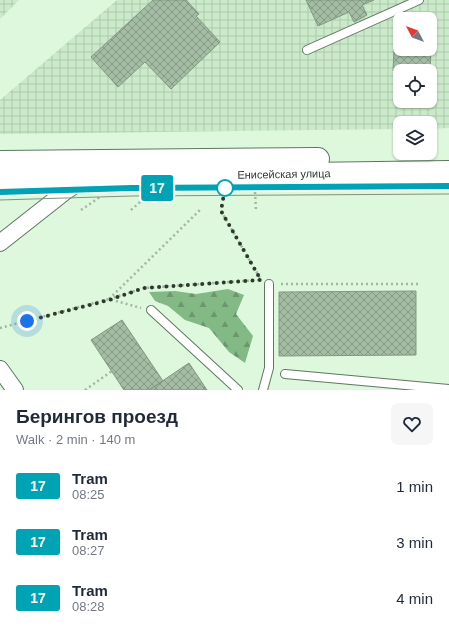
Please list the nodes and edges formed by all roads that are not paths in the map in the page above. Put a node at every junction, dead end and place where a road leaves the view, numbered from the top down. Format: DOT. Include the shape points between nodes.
graph roads {
  1 [pos="419,0"];
  2 [pos="307,50"];
  3 [pos="449,157"];
  4 [pos="0,162"];
  5 [pos="449,172"];
  6 [pos="94,177"];
  7 [pos="0,180"];
  8 [pos="0,243"];
  9 [pos="269,284"];
  10 [pos="151,310"];
  11 [pos="0,369"];
  12 [pos="285,374"];
  13 [pos="449,389"];
  14 [pos="15,390"];
  15 [pos="238,390"];
  16 [pos="264,390"];
  1 -- 2 [label="lane"];
  3 -- 4 [label="main road, Енисейская улица"];
  5 -- 6 [label="main road, Енисейская улица"];
  6 -- 7 [label="main road, Енисейская улица"];
  6 -- 8 [label="street" via="66,191"];
  9 -- 16 [label="lane" via="269,368"];
  10 -- 15 [label="lane"];
  11 -- 14 [label="street"];
  12 -- 13 [label="lane"];
}
